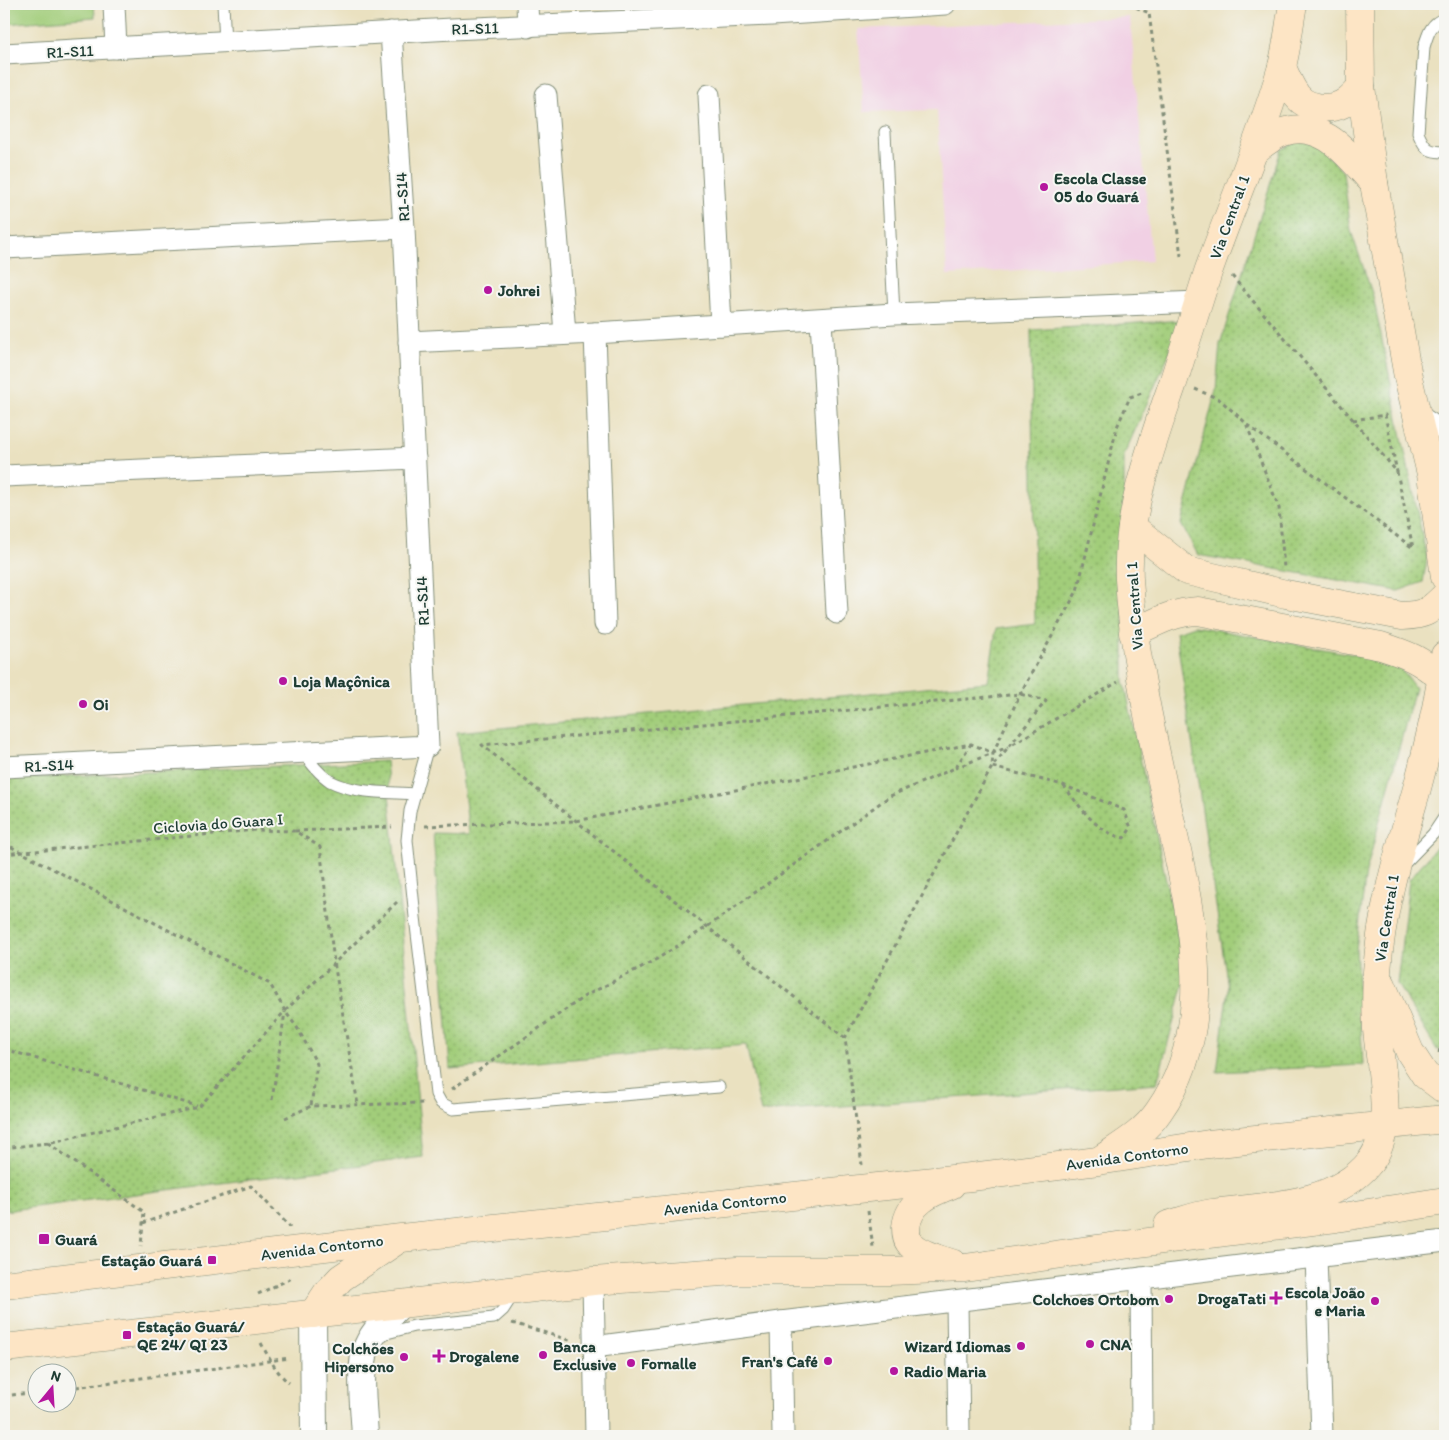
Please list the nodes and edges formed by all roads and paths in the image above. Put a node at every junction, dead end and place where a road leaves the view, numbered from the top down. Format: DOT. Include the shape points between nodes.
graph roads {
  1 [pos="114,4"];
  2 [pos="223,4"];
  3 [pos="527,4"];
  4 [pos="919,4"];
  5 [pos="945,4"];
  6 [pos="1128,4"];
  7 [pos="1294,4"];
  8 [pos="1360,4"];
  9 [pos="772,10"];
  10 [pos="620,13"];
  11 [pos="1445,18"];
  12 [pos="528,27"];
  13 [pos="391,32"];
  14 [pos="225,43"];
  15 [pos="116,48"];
  16 [pos="4,54"];
  17 [pos="1282,67"];
  18 [pos="1362,87"];
  19 [pos="546,95"];
  20 [pos="710,95"];
  21 [pos="885,132"];
  22 [pos="1254,151"];
  23 [pos="1445,152"];
  24 [pos="1374,183"];
  25 [pos="404,228"];
  26 [pos="4,248"];
  27 [pos="1181,256"];
  28 [pos="1231,276"];
  29 [pos="1199,302"];
  30 [pos="894,314"];
  31 [pos="821,320"];
  32 [pos="721,325"];
  33 [pos="565,333"];
  34 [pos="595,333"];
  35 [pos="409,342"];
  36 [pos="1416,414"];
  37 [pos="1353,420"];
  38 [pos="1246,423"];
  39 [pos="1445,429"];
  40 [pos="415,458"];
  41 [pos="1438,466"];
  42 [pos="1397,472"];
  43 [pos="4,476"];
  44 [pos="1132,527"];
  45 [pos="1445,577"];
  46 [pos="1445,596"];
  47 [pos="837,613"];
  48 [pos="605,624"];
  49 [pos="1134,633"];
  50 [pos="1444,667"];
  51 [pos="1140,670"];
  52 [pos="971,744"];
  53 [pos="428,746"];
  54 [pos="1009,746"];
  55 [pos="303,752"];
  56 [pos="993,753"];
  57 [pos="992,766"];
  58 [pos="4,767"];
  59 [pos="955,768"];
  60 [pos="1063,785"];
  61 [pos="415,794"];
  62 [pos="1445,816"];
  63 [pos="576,821"];
  64 [pos="407,827"];
  65 [pos="295,831"];
  66 [pos="4,842"];
  67 [pos="22,852"];
  68 [pos="4,854"];
  69 [pos="1391,877"];
  70 [pos="412,887"];
  71 [pos="707,927"];
  72 [pos="334,962"];
  73 [pos="1377,972"];
  74 [pos="285,1011"];
  75 [pos="4,1049"];
  76 [pos="719,1087"];
  77 [pos="1445,1090"];
  78 [pos="272,1100"];
  79 [pos="441,1103"];
  80 [pos="358,1104"];
  81 [pos="310,1106"];
  82 [pos="199,1107"];
  83 [pos="285,1118"];
  84 [pos="1445,1119"];
  85 [pos="1384,1126"];
  86 [pos="48,1143"];
  87 [pos="4,1148"];
  88 [pos="1098,1161"];
  89 [pos="971,1177"];
  90 [pos="1445,1201"];
  91 [pos="142,1223"];
  92 [pos="296,1233"];
  93 [pos="401,1238"];
  94 [pos="1445,1241"];
  95 [pos="1124,1245"];
  96 [pos="1316,1256"];
  97 [pos="139,1268"];
  98 [pos="965,1268"];
  99 [pos="301,1273"];
  100 [pos="1142,1278"];
  101 [pos="593,1281"];
  102 [pos="4,1285"];
  103 [pos="516,1290"];
  104 [pos="258,1294"];
  105 [pos="957,1302"];
  106 [pos="401,1304"];
  107 [pos="313,1314"];
  108 [pos="494,1318"];
  109 [pos="781,1322"];
  110 [pos="373,1337"];
  111 [pos="261,1341"];
  112 [pos="594,1347"];
  113 [pos="4,1348"];
  114 [pos="314,1354"];
  115 [pos="270,1360"];
  116 [pos="78,1387"];
  117 [pos="314,1392"];
  118 [pos="28,1393"];
  119 [pos="4,1396"];
  120 [pos="314,1436"];
  121 [pos="365,1436"];
  122 [pos="596,1436"];
  123 [pos="783,1436"];
  124 [pos="960,1436"];
  125 [pos="1142,1436"];
  126 [pos="1322,1436"];
  1 -- 15 [label="street"];
  2 -- 14 [label="lane"];
  3 -- 12 [label="street"];
  4 -- 5 [label="street, R1-S11"];
  4 -- 9 [label="street, R1-S11"];
  6 -- 27 [label="path" via="1149,13"];
  7 -- 17 [label="main road, Via Central 1"];
  8 -- 18 [label="main road"];
  9 -- 10 [label="street, R1-S11"];
  10 -- 12 [label="street, R1-S11"];
  11 -- 23 [label="lane" via="1436,21 1424,47 1418,133 1432,152"];
  12 -- 13 [label="street, R1-S11"];
  13 -- 14 [label="street, R1-S11"];
  13 -- 25 [label="street, R1-S14"];
  14 -- 15 [label="street, R1-S11"];
  15 -- 16 [label="street, R1-S11"];
  17 -- 18 [label="main road" via="1294,91 1302,101 1312,106 1330,109 1344,104"];
  17 -- 22 [label="main road, Via Central 1"];
  18 -- 24 [label="main road"];
  19 -- 33 [label="street"];
  20 -- 32 [label="street"];
  21 -- 30 [label="lane"];
  22 -- 24 [label="main road" via="1284,132 1304,130 1321,133 1344,151"];
  22 -- 29 [label="main road, Via Central 1"];
  24 -- 36 [label="main road"];
  25 -- 26 [label="street"];
  25 -- 35 [label="street, R1-S14"];
  28 -- 37 [label="path"];
  29 -- 30 [label="street"];
  29 -- 44 [label="main road, Via Central 1" via="1143,470"];
  30 -- 31 [label="street"];
  31 -- 32 [label="street"];
  31 -- 47 [label="street"];
  32 -- 34 [label="street"];
  33 -- 34 [label="street"];
  33 -- 35 [label="street"];
  34 -- 48 [label="street"];
  35 -- 40 [label="street, R1-S14"];
  36 -- 39 [label="street"];
  36 -- 41 [label="main road"];
  37 -- 42 [label="path"];
  37 -- 42 [label="path" via="1385,415"];
  38 -- 42 [label="path" via="1413,548"];
  40 -- 43 [label="street"];
  40 -- 53 [label="street, R1-S14"];
  41 -- 45 [label="main road"];
  44 -- 46 [label="main road" via="1188,571 1286,594 1402,616 1430,611"];
  44 -- 49 [label="main road, Via Central 1" via="1129,575"];
  49 -- 50 [label="main road" via="1169,616 1198,612 1381,646"];
  49 -- 51 [label="main road, Via Central 1"];
  50 -- 69 [label="main road, Via Central 1" via="1416,790"];
  51 -- 54 [label="path"];
  51 -- 88 [label="main road, Via Central 1" via="1192,924 1195,1006 1181,1070 1161,1109 1146,1128"];
  52 -- 56 [label="path"];
  52 -- 59 [label="path"];
  52 -- 63 [label="path"];
  53 -- 55 [label="street, R1-S14"];
  53 -- 61 [label="lane"];
  54 -- 56 [label="path"];
  54 -- 57 [label="path"];
  54 -- 63 [label="path" via="1046,701 1020,694 482,745"];
  55 -- 58 [label="street, R1-S14"];
  55 -- 61 [label="lane" via="330,781 366,790"];
  56 -- 57 [label="path"];
  56 -- 59 [label="path"];
  57 -- 60 [label="path"];
  57 -- 71 [label="path" via="845,1038"];
  59 -- 71 [label="path" via="890,796"];
  60 -- 60 [label="path" via="1124,810 1131,828 1124,838 1111,835 1091,819"];
  61 -- 64 [label="lane"];
  62 -- 69 [label="lane" via="1433,834"];
  63 -- 64 [label="path"];
  63 -- 71 [label="path"];
  64 -- 65 [label="path"];
  64 -- 70 [label="lane"];
  65 -- 67 [label="path, Ciclovia do Guara I" via="255,830"];
  65 -- 72 [label="path, Ciclovia do Guara I" via="320,847"];
  66 -- 67 [label="path"];
  67 -- 68 [label="path, Ciclovia do Guara I"];
  67 -- 74 [label="path" via="270,984"];
  69 -- 73 [label="main road, Via Central 1"];
  70 -- 72 [label="path"];
  70 -- 79 [label="lane" via="436,1094"];
  71 -- 79 [label="path" via="657,960 585,996 452,1089"];
  72 -- 74 [label="path"];
  72 -- 80 [label="path, Ciclovia do Guara I"];
  73 -- 77 [label="main road" via="1410,1052 1425,1075"];
  73 -- 85 [label="main road, Via Central 1"];
  74 -- 78 [label="path"];
  74 -- 81 [label="path" via="317,1064"];
  74 -- 82 [label="path"];
  75 -- 82 [label="path"];
  76 -- 79 [label="lane" via="453,1109"];
  79 -- 80 [label="path"];
  80 -- 81 [label="path"];
  81 -- 83 [label="path"];
  82 -- 86 [label="path"];
  84 -- 85 [label="main road, Avenida Contorno"];
  85 -- 88 [label="main road, Avenida Contorno" via="1209,1144"];
  85 -- 95 [label="main road, Via Central 1" via="1370,1162 1356,1176 1323,1194 1304,1201 1209,1214 1162,1227"];
  86 -- 87 [label="path"];
  86 -- 91 [label="path" via="144,1212"];
  88 -- 89 [label="main road, Avenida Contorno"];
  89 -- 93 [label="main road, Avenida Contorno"];
  89 -- 98 [label="main road" via="929,1194 916,1203 907,1220 906,1232 909,1243 924,1254"];
  90 -- 95 [label="main road"];
  91 -- 92 [label="path" via="251,1186"];
  91 -- 97 [label="path"];
  93 -- 97 [label="main road, Avenida Contorno"];
  93 -- 107 [label="main road" via="341,1278"];
  94 -- 96 [label="street"];
  95 -- 98 [label="main road"];
  96 -- 100 [label="street"];
  96 -- 126 [label="street"];
  97 -- 102 [label="main road, Avenida Contorno"];
  98 -- 101 [label="main road" via="737,1271"];
  99 -- 104 [label="path"];
  100 -- 105 [label="street"];
  100 -- 125 [label="street"];
  101 -- 103 [label="main road"];
  101 -- 112 [label="street"];
  103 -- 106 [label="main road"];
  103 -- 108 [label="lane"];
  105 -- 109 [label="street"];
  105 -- 124 [label="street"];
  106 -- 107 [label="main road"];
  106 -- 110 [label="street"];
  107 -- 113 [label="main road"];
  107 -- 114 [label="street"];
  108 -- 110 [label="lane" via="414,1326"];
  108 -- 112 [label="path"];
  109 -- 112 [label="street"];
  109 -- 123 [label="street"];
  110 -- 121 [label="street" via="366,1347 364,1359"];
  111 -- 115 [label="path"];
  112 -- 122 [label="street"];
  114 -- 115 [label="path"];
  114 -- 117 [label="street"];
  115 -- 116 [label="path"];
  115 -- 117 [label="path" via="282,1377 299,1392"];
  117 -- 120 [label="street"];
  118 -- 119 [label="path"];
}
